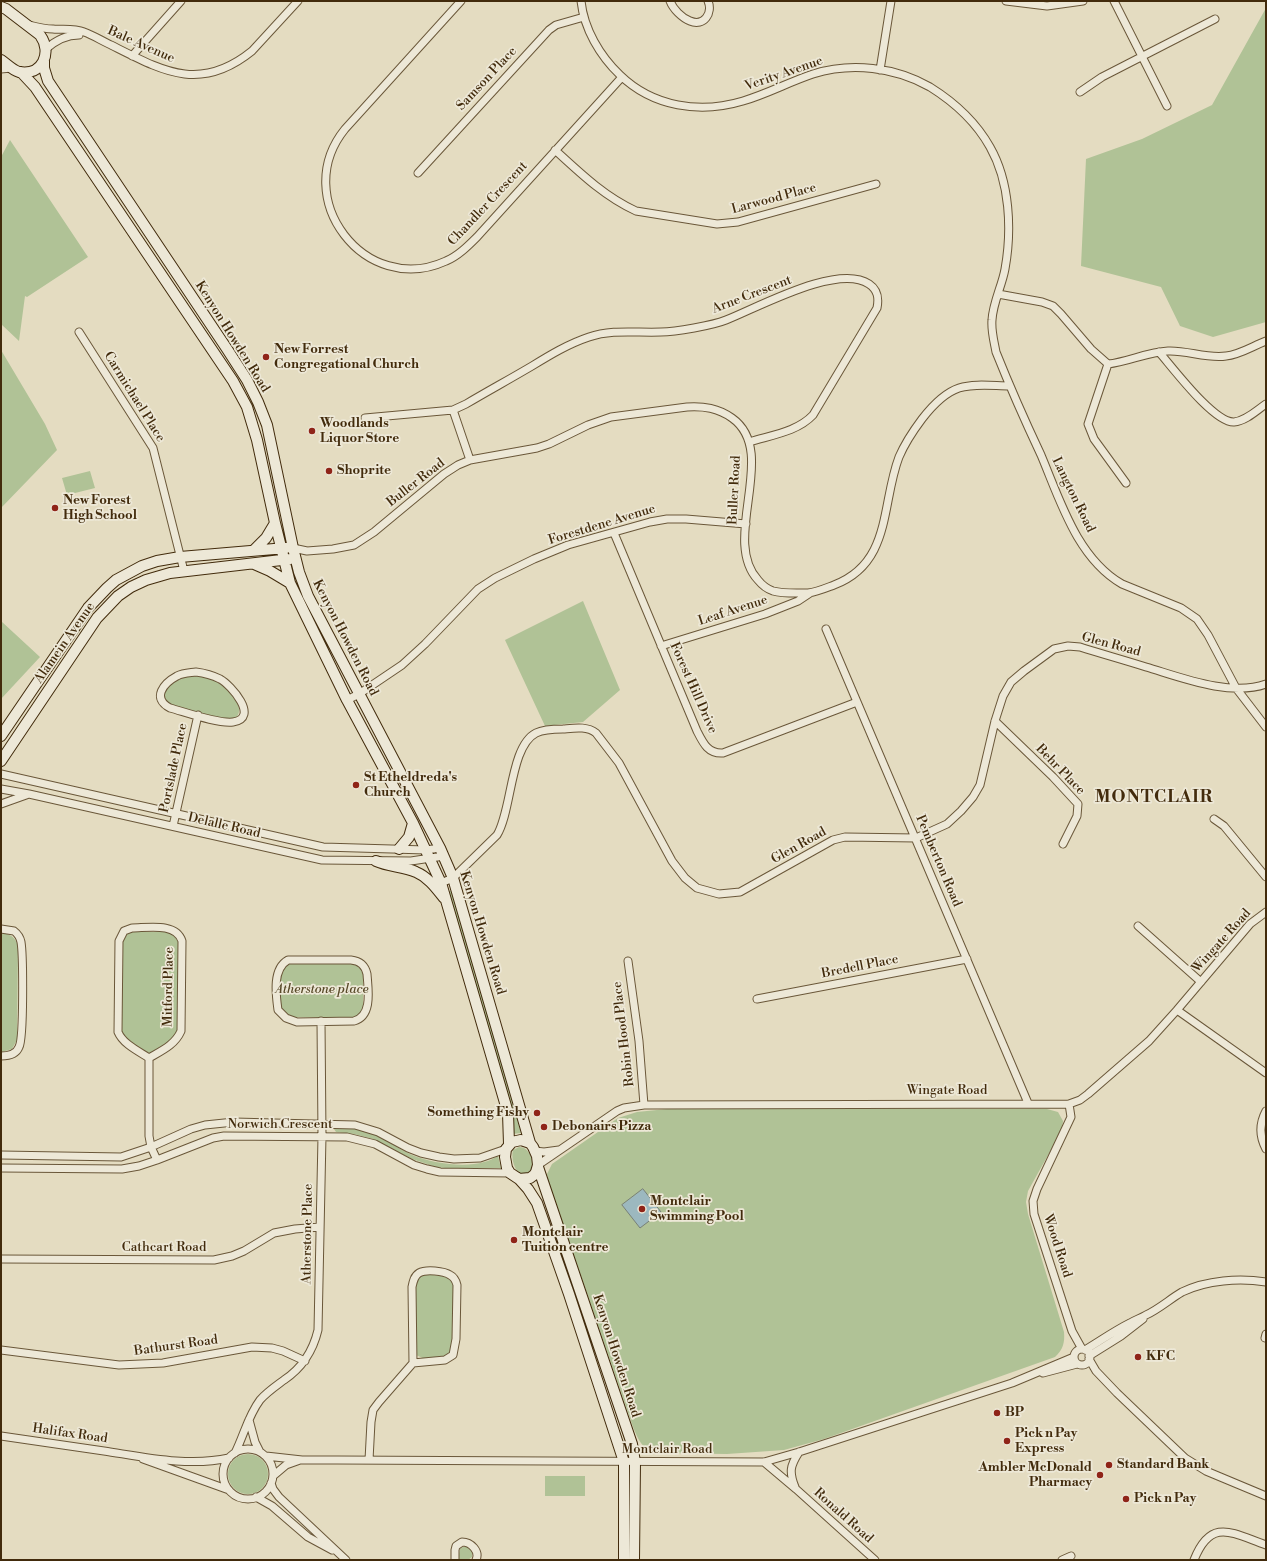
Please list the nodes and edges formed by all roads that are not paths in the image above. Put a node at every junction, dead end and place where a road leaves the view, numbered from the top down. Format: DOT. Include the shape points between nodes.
graph roads {
  1 [pos="181,1"];
  2 [pos="298,1"];
  3 [pos="461,1"];
  4 [pos="581,1"];
  5 [pos="670,1"];
  6 [pos="708,1"];
  7 [pos="891,1"];
  8 [pos="1006,1"];
  9 [pos="1083,1"];
  10 [pos="1114,1"];
  11 [pos="3,7"];
  12 [pos="584,17"];
  13 [pos="1215,20"];
  14 [pos="27,24"];
  15 [pos="91,36"];
  16 [pos="46,49"];
  17 [pos="132,56"];
  18 [pos="1142,57"];
  19 [pos="1,60"];
  20 [pos="44,62"];
  21 [pos="6,69"];
  22 [pos="880,70"];
  23 [pos="21,72"];
  24 [pos="622,77"];
  25 [pos="1080,92"];
  26 [pos="1167,106"];
  27 [pos="555,150"];
  28 [pos="418,173"];
  29 [pos="876,184"];
  30 [pos="120,189"];
  31 [pos="109,196"];
  32 [pos="998,294"];
  33 [pos="194,299"];
  34 [pos="183,306"];
  35 [pos="79,332"];
  36 [pos="1266,341"];
  37 [pos="1159,352"];
  38 [pos="1108,364"];
  39 [pos="1010,386"];
  40 [pos="1266,404"];
  41 [pos="453,410"];
  42 [pos="365,418"];
  43 [pos="749,442"];
  44 [pos="470,460"];
  45 [pos="1126,483"];
  46 [pos="275,523"];
  47 [pos="746,524"];
  48 [pos="614,533"];
  49 [pos="280,548"];
  50 [pos="293,548"];
  51 [pos="254,550"];
  52 [pos="307,551"];
  53 [pos="180,557"];
  54 [pos="296,559"];
  55 [pos="283,560"];
  56 [pos="251,564"];
  57 [pos="184,571"];
  58 [pos="290,583"];
  59 [pos="811,592"];
  60 [pos="826,629"];
  61 [pos="661,646"];
  62 [pos="1266,684"];
  63 [pos="1236,688"];
  64 [pos="359,694"];
  65 [pos="347,700"];
  66 [pos="857,702"];
  67 [pos="198,715"];
  68 [pos="995,721"];
  69 [pos="1266,727"];
  70 [pos="1,736"];
  71 [pos="1,761"];
  72 [pos="1,774"];
  73 [pos="1,789"];
  74 [pos="29,794"];
  75 [pos="1,804"];
  76 [pos="176,814"];
  77 [pos="1214,819"];
  78 [pos="413,823"];
  79 [pos="173,826"];
  80 [pos="916,838"];
  81 [pos="1063,844"];
  82 [pos="399,849"];
  83 [pos="442,852"];
  84 [pos="428,854"];
  85 [pos="376,861"];
  86 [pos="1266,877"];
  87 [pos="453,878"];
  88 [pos="437,884"];
  89 [pos="1266,912"];
  90 [pos="1138,926"];
  91 [pos="1,929"];
  92 [pos="967,959"];
  93 [pos="628,961"];
  94 [pos="1201,982"];
  95 [pos="757,999"];
  96 [pos="1177,1010"];
  97 [pos="321,1022"];
  98 [pos="1,1056"];
  99 [pos="149,1058"];
  100 [pos="1266,1073"];
  101 [pos="1028,1103"];
  102 [pos="1069,1104"];
  103 [pos="644,1105"];
  104 [pos="1266,1111"];
  105 [pos="322,1124"];
  106 [pos="322,1136"];
  107 [pos="151,1147"];
  108 [pos="508,1147"];
  109 [pos="532,1147"];
  110 [pos="560,1149"];
  111 [pos="1266,1149"];
  112 [pos="1,1155"];
  113 [pos="65,1156"];
  114 [pos="157,1160"];
  115 [pos="538,1166"];
  116 [pos="1,1168"];
  117 [pos="65,1169"];
  118 [pos="510,1173"];
  119 [pos="519,1179"];
  120 [pos="553,1210"];
  121 [pos="541,1214"];
  122 [pos="320,1227"];
  123 [pos="1,1259"];
  124 [pos="1266,1282"];
  125 [pos="580,1289"];
  126 [pos="569,1294"];
  127 [pos="1,1350"];
  128 [pos="1082,1354"];
  129 [pos="304,1361"];
  130 [pos="413,1363"];
  131 [pos="1080,1364"];
  132 [pos="1096,1371"];
  133 [pos="1019,1380"];
  134 [pos="249,1420"];
  135 [pos="1,1436"];
  136 [pos="799,1452"];
  137 [pos="235,1453"];
  138 [pos="263,1454"];
  139 [pos="135,1456"];
  140 [pos="229,1458"];
  141 [pos="302,1460"];
  142 [pos="369,1460"];
  143 [pos="624,1462"];
  144 [pos="635,1462"];
  145 [pos="764,1462"];
  146 [pos="272,1480"];
  147 [pos="796,1489"];
  148 [pos="230,1490"];
  149 [pos="1266,1496"];
  150 [pos="256,1497"];
  151 [pos="1266,1545"];
  152 [pos="1071,1556"];
  153 [pos="343,1558"];
  154 [pos="456,1560"];
  155 [pos="476,1560"];
  156 [pos="629,1560"];
  157 [pos="875,1560"];
  158 [pos="1062,1560"];
  159 [pos="1194,1560"];
  1 -- 17 [label="street"];
  2 -- 17 [label="street, Bale Avenue" via="252,51 233,64 213,72 176,73 157,68"];
  3 -- 27 [label="street, Chandler Crescent" via="356,116 334,146 328,162 326,188 331,214 340,231 358,250 387,265 415,269 446,261 477,237"];
  4 -- 12 [label="street, Verity Avenue"];
  5 -- 6 [label="street" via="686,19 697,22 709,14"];
  7 -- 22 [label="street"];
  8 -- 9 [label="street" via="1047,6"];
  10 -- 18 [label="street"];
  11 -- 14 [label="street"];
  12 -- 24 [label="street, Verity Avenue" via="597,47"];
  12 -- 28 [label="street, Samson Place" via="556,25 549,30"];
  13 -- 18 [label="street"];
  14 -- 15 [label="street, Bale Avenue" via="83,31"];
  14 -- 16 [label="street" via="40,35"];
  15 -- 16 [label="street, Bale Avenue" via="67,36"];
  15 -- 17 [label="street, Bale Avenue"];
  16 -- 20 [label="street"];
  18 -- 25 [label="street"];
  18 -- 26 [label="street"];
  19 -- 21 [label="street"];
  20 -- 23 [label="street" via="30,71"];
  20 -- 30 [label="street, Kenyon Howden Road" via="48,81"];
  21 -- 23 [label="street"];
  22 -- 24 [label="street, Verity Avenue" via="863,67 813,74 744,101 721,107 698,108 653,98"];
  22 -- 32 [label="street, Verity Avenue" via="905,76 940,94 968,118 990,147 1004,183 1007,212 1008,246 1005,271"];
  23 -- 31 [label="street, Kenyon Howden Road" via="35,87"];
  24 -- 27 [label="street, Chandler Crescent"];
  27 -- 29 [label="street, Larwood Place" via="596,186 636,211 717,224 738,222"];
  30 -- 31 [label="street"];
  30 -- 33 [label="street, Kenyon Howden Road"];
  31 -- 34 [label="street, Kenyon Howden Road"];
  32 -- 38 [label="street" via="1053,306 1091,349"];
  32 -- 39 [label="street, Langton Road" via="992,321 992,335"];
  33 -- 34 [label="street"];
  33 -- 50 [label="street, Kenyon Howden Road" via="247,380 262,409 272,443"];
  34 -- 46 [label="street, Kenyon Howden Road" via="233,381 247,407 258,440"];
  35 -- 53 [label="street, Carmichael Place" via="153,448"];
  36 -- 37 [label="street" via="1226,356 1182,351"];
  37 -- 38 [label="street"];
  37 -- 40 [label="street" via="1220,418 1231,422 1241,420"];
  38 -- 45 [label="street" via="1088,427 1110,463"];
  39 -- 59 [label="street, Buller Road" via="966,386 950,392 934,405 908,438 898,458 882,530 870,559 848,579"];
  39 -- 63 [label="street, Langton Road" via="1069,520 1090,554 1113,579 1181,608 1197,619"];
  41 -- 42 [label="street, Arne Crescent"];
  41 -- 43 [label="street, Arne Crescent" via="562,348 590,337 619,331 661,332 694,328 725,320 811,285 834,279 857,279 873,286 877,292 877,308 813,415 807,422 792,429"];
  41 -- 44 [label="street"];
  43 -- 44 [label="street, Buller Road" via="742,427 727,414 707,407 687,407 611,417 537,448"];
  43 -- 47 [label="street, Buller Road" via="751,476"];
  44 -- 52 [label="street, Buller Road" via="444,474 360,542 347,547"];
  46 -- 49 [label="street, Kenyon Howden Road"];
  46 -- 51 [label="street" via="266,538"];
  47 -- 48 [label="street, Forestdene Avenue" via="666,519"];
  47 -- 59 [label="street, Buller Road" via="746,556 752,572 761,584 780,593"];
  48 -- 61 [label="street, Forest Hill Drive"];
  48 -- 64 [label="street, Forestdene Avenue" via="568,545 486,584 402,665"];
  49 -- 50 [label="street, Alamein Avenue"];
  49 -- 51 [label="street, Alamein Avenue"];
  49 -- 55 [label="street, Kenyon Howden Road"];
  50 -- 52 [label="street, Buller Road"];
  50 -- 54 [label="street, Kenyon Howden Road"];
  51 -- 53 [label="street, Alamein Avenue"];
  52 -- 54 [label="street"];
  53 -- 57 [label="street, Carmichael Place"];
  53 -- 70 [label="street, Alamein Avenue" via="142,566 107,588 82,616"];
  54 -- 55 [label="street, Alamein Avenue"];
  54 -- 64 [label="street, Kenyon Howden Road" via="308,596"];
  55 -- 56 [label="street, Alamein Avenue"];
  55 -- 58 [label="street, Kenyon Howden Road"];
  56 -- 57 [label="street, Alamein Avenue"];
  56 -- 58 [label="street" via="268,570"];
  57 -- 71 [label="street, Alamein Avenue" via="146,580 131,587 108,606 97,618"];
  58 -- 65 [label="street, Kenyon Howden Road"];
  59 -- 61 [label="street, Leaf Avenue" via="798,602 765,614"];
  60 -- 66 [label="street, Pemberton Road"];
  61 -- 66 [label="street, Forest Hill Drive" via="702,740 706,747 716,754 723,754"];
  62 -- 63 [label="street, Glen Road"];
  63 -- 68 [label="street, Glen Road" via="1199,683 1080,647 1060,647 1046,654 1011,682 1003,696"];
  63 -- 69 [label="street, Langton Road"];
  64 -- 65 [label="street, Forestdene Avenue"];
  64 -- 83 [label="street, Kenyon Howden Road"];
  65 -- 78 [label="street, Kenyon Howden Road"];
  66 -- 80 [label="street, Pemberton Road"];
  67 -- 67 [label="street, Portslade Place" via="166,706 160,697 165,684 177,676 189,673 212,675 229,687 244,710 242,718 235,722"];
  67 -- 76 [label="street, Portslade Place"];
  68 -- 80 [label="street, Glen Road" via="983,776 977,790 947,824"];
  68 -- 81 [label="street, Behr Place" via="1078,804 1077,816"];
  72 -- 76 [label="street, Delalle Road"];
  73 -- 74 [label="street, Delalle Road"];
  74 -- 75 [label="street"];
  74 -- 79 [label="street, Delalle Road"];
  76 -- 79 [label="street, Portslade Place"];
  76 -- 82 [label="street, Delalle Road" via="323,847"];
  77 -- 86 [label="street" via="1224,826"];
  78 -- 82 [label="street" via="409,837"];
  78 -- 84 [label="street, Kenyon Howden Road"];
  79 -- 85 [label="street, Delalle Road" via="322,860"];
  80 -- 87 [label="street, Glen Road" via="839,838 740,892 707,892 691,884 672,861 622,767 596,733 589,728 551,730 535,733 524,747 498,835"];
  80 -- 92 [label="street, Pemberton Road"];
  82 -- 84 [label="street, Delalle Road"];
  83 -- 84 [label="street, Delalle Road"];
  83 -- 87 [label="street, Kenyon Howden Road"];
  84 -- 85 [label="street, Delalle Road" via="411,861"];
  84 -- 88 [label="street, Kenyon Howden Road"];
  85 -- 88 [label="street" via="386,866 416,872"];
  87 -- 88 [label="street, Glen Road"];
  87 -- 109 [label="street, Kenyon Howden Road"];
  88 -- 108 [label="street, Kenyon Howden Road" via="446,901 508,1113"];
  89 -- 94 [label="street, Wingate Road" via="1250,924"];
  90 -- 94 [label="street"];
  91 -- 98 [label="street" via="14,932 20,938 22,952 21,1043 15,1053"];
  92 -- 95 [label="street, Bredell Place"];
  92 -- 101 [label="street, Pemberton Road"];
  93 -- 103 [label="street, Robin Hood Place" via="639,1041"];
  94 -- 96 [label="street, Wingate Road"];
  96 -- 100 [label="street"];
  96 -- 102 [label="street, Wingate Road" via="1140,1050 1088,1094"];
  97 -- 97 [label="street" via="290,1021 278,1010 277,976 280,967 291,960 360,962 368,974 367,1007 364,1014 354,1021"];
  97 -- 105 [label="street, Atherstone Place"];
  99 -- 99 [label="street, Mitford Place" via="126,1043 118,1032 119,941 124,931 132,928 170,929 177,933 182,941 181,1031 171,1044"];
  99 -- 107 [label="street" via="148,1117"];
  101 -- 102 [label="street, Wingate Road"];
  101 -- 103 [label="street, Wingate Road"];
  102 -- 128 [label="street, Wood Road" via="1071,1111 1068,1124 1037,1189 1033,1204 1034,1214"];
  103 -- 110 [label="street, Wingate Road" via="617,1111"];
  104 -- 111 [label="street" via="1260,1128 1261,1140"];
  105 -- 106 [label="street, Atherstone Place"];
  105 -- 107 [label="street, Norwich Crescent" via="219,1123 191,1129"];
  105 -- 108 [label="street, Norwich Crescent" via="367,1128 408,1148 439,1157 472,1159"];
  106 -- 114 [label="street, Norwich Crescent" via="224,1136"];
  106 -- 118 [label="street, Norwich Crescent" via="347,1136 375,1144 414,1165 433,1171"];
  106 -- 122 [label="street, Atherstone Place"];
  107 -- 113 [label="street, Norwich Crescent" via="121,1157"];
  107 -- 114 [label="street"];
  108 -- 109 [label="street" via="521,1140"];
  108 -- 118 [label="street" via="505,1157"];
  109 -- 110 [label="street, Wingate Road" via="544,1152"];
  109 -- 115 [label="street"];
  110 -- 115 [label="street, Wingate Road"];
  112 -- 113 [label="street, Norwich Crescent"];
  113 -- 117 [label="street"];
  114 -- 117 [label="street, Norwich Crescent" via="126,1168"];
  115 -- 119 [label="street" via="530,1178"];
  115 -- 120 [label="street, Kenyon Howden Road"];
  116 -- 117 [label="street, Norwich Crescent"];
  118 -- 119 [label="street"];
  119 -- 121 [label="street, Kenyon Howden Road" via="533,1196"];
  120 -- 121 [label="street"];
  120 -- 125 [label="street, Kenyon Howden Road"];
  121 -- 126 [label="street, Kenyon Howden Road"];
  122 -- 123 [label="street, Cathcart Road" via="274,1233 244,1251 214,1260"];
  122 -- 129 [label="street, Atherstone Place" via="318,1330 316,1341"];
  124 -- 128 [label="street, Montclair Road" via="1212,1282 1196,1286 1128,1324"];
  125 -- 126 [label="street"];
  125 -- 144 [label="street, Kenyon Howden Road" via="632,1444"];
  126 -- 143 [label="street, Kenyon Howden Road"];
  127 -- 129 [label="street, Bathurst Road" via="119,1365 163,1363 240,1348 263,1347 283,1351"];
  128 -- 131 [label="street, Montclair Road"];
  128 -- 131 [label="street"];
  128 -- 132 [label="street, Wood Road"];
  128 -- 133 [label="street, Montclair Road"];
  129 -- 134 [label="street, Atherstone Place" via="292,1375 262,1398"];
  130 -- 130 [label="street" via="412,1287 415,1277 424,1271 451,1275 457,1285 456,1339 453,1355 445,1360"];
  130 -- 142 [label="street" via="374,1410 370,1422"];
  131 -- 132 [label="street, Wood Road"];
  131 -- 133 [label="street, Montclair Road"];
  132 -- 149 [label="street, Wood Road" via="1185,1458 1206,1471"];
  133 -- 136 [label="street, Montclair Road"];
  134 -- 137 [label="street, Atherstone Place"];
  134 -- 138 [label="street" via="255,1442"];
  135 -- 139 [label="street, Halifax Road"];
  136 -- 145 [label="street, Montclair Road"];
  136 -- 147 [label="street, Ronald Road" via="790,1475"];
  137 -- 138 [label="street" via="247,1449"];
  137 -- 140 [label="street"];
  138 -- 141 [label="street, Montclair Road"];
  138 -- 146 [label="street, Halifax Road" via="273,1469"];
  139 -- 140 [label="street, Halifax Road" via="201,1462"];
  139 -- 148 [label="street, Halifax Road"];
  140 -- 148 [label="street" via="224,1471 226,1485"];
  141 -- 142 [label="street, Montclair Road"];
  141 -- 146 [label="street, Montclair Road" via="286,1465"];
  142 -- 143 [label="street, Montclair Road"];
  143 -- 144 [label="street, Montclair Road"];
  143 -- 156 [label="street, Kenyon Howden Road"];
  144 -- 145 [label="street, Montclair Road"];
  144 -- 156 [label="street, Kenyon Howden Road"];
  145 -- 147 [label="street, Ronald Road"];
  146 -- 150 [label="street" via="262,1494"];
  146 -- 153 [label="street, Halifax Road" via="273,1489 279,1497"];
  147 -- 157 [label="street, Ronald Road"];
  148 -- 150 [label="street, Halifax Road" via="242,1498"];
  150 -- 153 [label="street, Halifax Road" via="272,1506 308,1537"];
  151 -- 159 [label="street" via="1223,1531 1204,1540"];
  152 -- 158 [label="street"];
  154 -- 155 [label="street" via="456,1546 462,1542 476,1550"];
}
